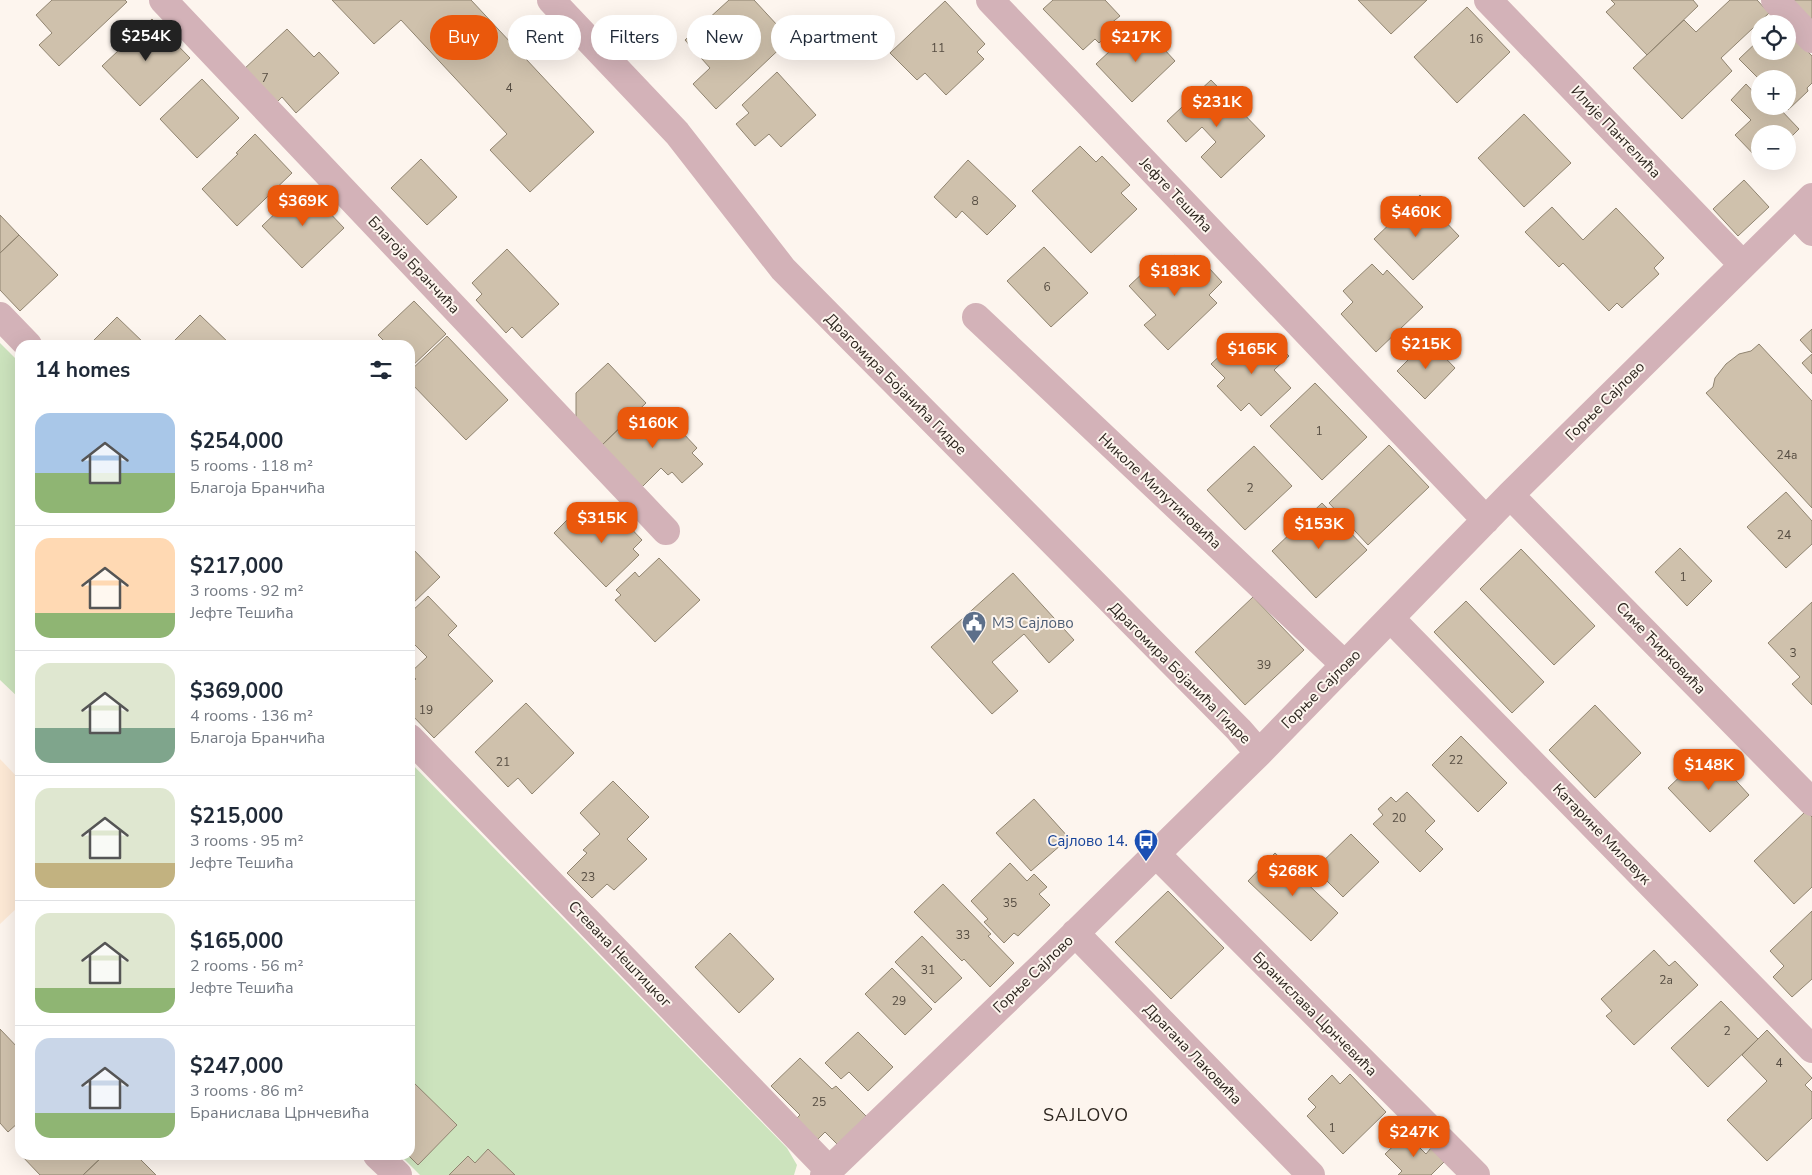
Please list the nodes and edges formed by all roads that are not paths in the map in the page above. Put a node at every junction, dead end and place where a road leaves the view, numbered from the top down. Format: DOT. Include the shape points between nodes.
graph roads {
  1 [pos="163,0"];
  2 [pos="551,0"];
  3 [pos="990,0"];
  4 [pos="1488,0"];
  5 [pos="1775,0"];
  6 [pos="1812,39"];
  7 [pos="1806,214"];
  8 [pos="1744,265"];
  9 [pos="0,316"];
  10 [pos="976,318"];
  11 [pos="23,340"];
  12 [pos="1510,495"];
  13 [pos="1486,520"];
  14 [pos="666,531"];
  15 [pos="1391,619"];
  16 [pos="1344,665"];
  17 [pos="415,743"];
  18 [pos="1259,753"];
  19 [pos="1812,802"];
  20 [pos="1155,853"];
  21 [pos="1075,933"];
  22 [pos="1812,1048"];
  23 [pos="382,1160"];
  24 [pos="827,1172"];
  25 [pos="398,1175"];
  26 [pos="1311,1175"];
  27 [pos="1476,1175"];
  1 -- 14 [label="street, Благоја Бранчића"];
  2 -- 18 [label="street, Драгомира Бојанића Гидре" via="677,133 783,269"];
  3 -- 13 [label="street, Јефте Тешића"];
  4 -- 8 [label="street, Илије Пантелића"];
  5 -- 6 [label="street"];
  7 -- 8 [label="street, Горње Сајлово"];
  8 -- 12 [label="street, Горње Сајлово"];
  9 -- 11 [label="street"];
  10 -- 16 [label="street, Николе Милутиновића"];
  12 -- 13 [label="street, Горње Сајлово"];
  12 -- 19 [label="street, Симе Ћирковића"];
  13 -- 15 [label="street, Горње Сајлово"];
  15 -- 16 [label="street, Горње Сајлово"];
  15 -- 22 [label="street, Катарине Миловук"];
  16 -- 18 [label="street, Горње Сајлово"];
  17 -- 24 [label="street, Стевана Нештицког"];
  18 -- 20 [label="street, Горње Сајлово"];
  20 -- 21 [label="street, Горње Сајлово"];
  20 -- 27 [label="street, Бранислава Црнчевића"];
  21 -- 24 [label="street, Горње Сајлово"];
  21 -- 26 [label="street, Драгана Лаковића"];
  23 -- 25 [label="street"];
}
